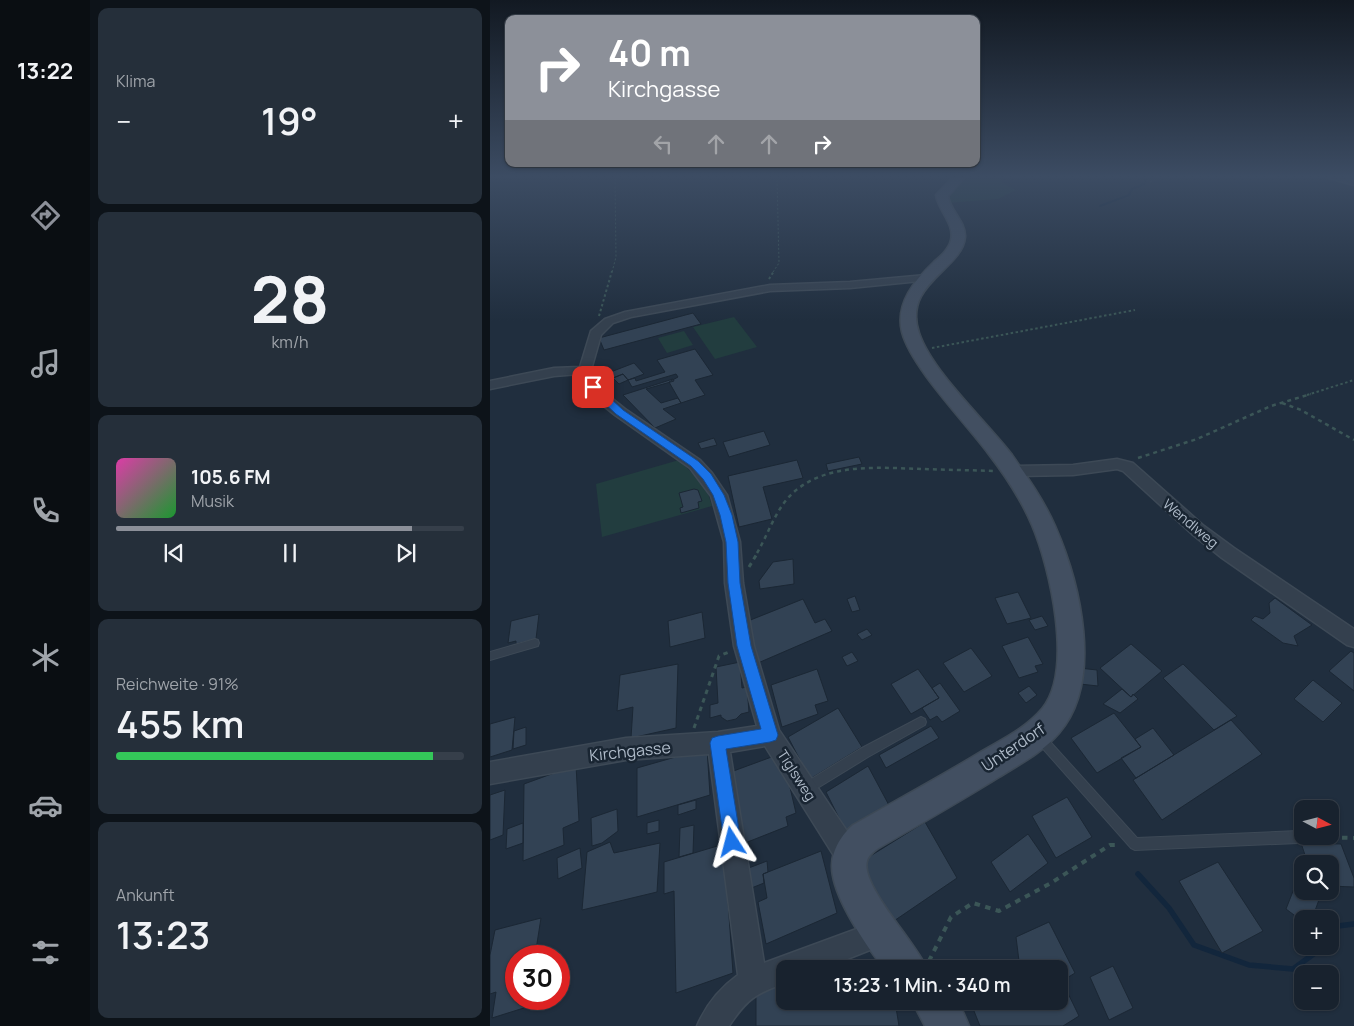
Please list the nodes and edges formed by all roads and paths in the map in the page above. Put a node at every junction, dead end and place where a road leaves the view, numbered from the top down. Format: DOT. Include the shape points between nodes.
graph roads {
  1 [pos="616,225"];
  2 [pos="778,225"];
  3 [pos="955,225"];
  4 [pos="926,278"];
  5 [pos="754,290"];
  6 [pos="1135,310"];
  7 [pos="602,326"];
  8 [pos="918,351"];
  9 [pos="585,370"];
  10 [pos="1354,380"];
  11 [pos="490,385"];
  12 [pos="1280,402"];
  13 [pos="1354,440"];
  14 [pos="1118,464"];
  15 [pos="1013,471"];
  16 [pos="734,583"];
  17 [pos="1354,639"];
  18 [pos="535,643"];
  19 [pos="744,646"];
  20 [pos="490,656"];
  21 [pos="921,722"];
  22 [pos="1036,734"];
  23 [pos="770,735"];
  24 [pos="718,743"];
  25 [pos="688,745"];
  26 [pos="490,773"];
  27 [pos="805,789"];
  28 [pos="1294,837"];
  29 [pos="1339,838"];
  30 [pos="1354,838"];
  31 [pos="1136,844"];
  32 [pos="850,858"];
  33 [pos="881,933"];
  34 [pos="901,960"];
  35 [pos="930,960"];
  36 [pos="753,981"];
  37 [pos="938,1010"];
  38 [pos="712,1026"];
  39 [pos="949,1026"];
  1 -- 7 [label="path" via="616,257 598,321"];
  2 -- 5 [label="path" via="779,263 770,278"];
  3 -- 4 [label="main road, Unterdorf" via="958,241"];
  4 -- 5 [label="street"];
  4 -- 8 [label="main road, Unterdorf" via="912,298 908,314 910,332"];
  5 -- 7 [label="street" via="629,314"];
  6 -- 8 [label="path"];
  7 -- 9 [label="street" via="592,338"];
  8 -- 15 [label="main road, Unterdorf"];
  9 -- 11 [label="street" via="554,372"];
  9 -- 16 [label="street, Tiglsweg" via="585,378 600,396 683,454 710,480 726,515 732,542"];
  10 -- 12 [label="path"];
  12 -- 13 [label="path"];
  12 -- 14 [label="path" via="1197,439"];
  14 -- 15 [label="street" via="1073,470"];
  14 -- 17 [label="street, Wendlweg" via="1134,470 1184,519 1228,553"];
  15 -- 16 [label="path" via="880,468 850,470 813,480 793,492 754,559"];
  15 -- 22 [label="main road, Unterdorf" via="1035,506 1051,544 1069,630 1070,679 1065,699 1053,718"];
  16 -- 19 [label="street, Tiglsweg"];
  18 -- 20 [label="lane"];
  19 -- 23 [label="street, Tiglsweg"];
  19 -- 25 [label="path" via="719,656"];
  21 -- 27 [label="lane"];
  22 -- 31 [label="lane"];
  22 -- 32 [label="main road, Unterdorf" via="865,837 854,848"];
  23 -- 24 [label="street, Kirchgasse"];
  23 -- 27 [label="street, Tiglsweg"];
  24 -- 25 [label="street, Kirchgasse"];
  24 -- 36 [label="street"];
  25 -- 26 [label="street, Kirchgasse" via="626,748"];
  27 -- 32 [label="street, Tiglsweg"];
  28 -- 31 [label="lane"];
  29 -- 30 [label="path"];
  31 -- 35 [label="path" via="1110,845 1051,883 999,911 972,903 951,918"];
  32 -- 33 [label="main road" via="851,878"];
  33 -- 34 [label="main road"];
  33 -- 36 [label="street"];
  36 -- 38 [label="street" via="732,996"];
  37 -- 39 [label="main road"];
}
